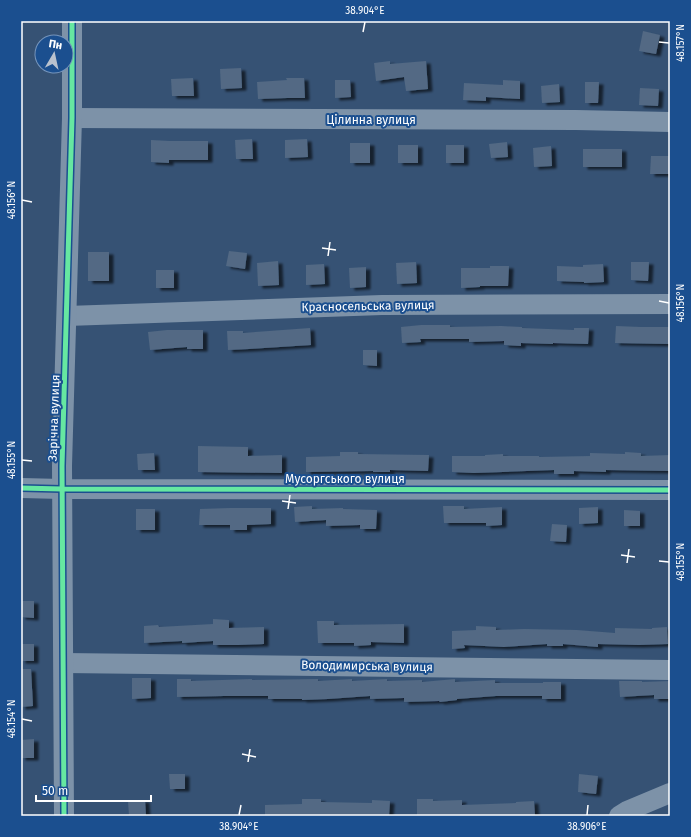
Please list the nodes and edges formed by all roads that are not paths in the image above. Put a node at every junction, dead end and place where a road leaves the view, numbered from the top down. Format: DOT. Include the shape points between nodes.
graph roads {
  1 [pos="72,21"];
  2 [pos="72,118"];
  3 [pos="670,122"];
  4 [pos="670,304"];
  5 [pos="67,316"];
  6 [pos="21,488"];
  7 [pos="62,489"];
  8 [pos="670,490"];
  9 [pos="64,662"];
  10 [pos="670,670"];
  11 [pos="670,793"];
  12 [pos="64,816"];
  13 [pos="619,816"];
  1 -- 2 [label="street, Зарічна вулиця"];
  2 -- 3 [label="street, Цілинна вулиця"];
  2 -- 5 [label="street, Зарічна вулиця"];
  4 -- 5 [label="street, Красносельська вулиця" via="382,305"];
  5 -- 7 [label="street, Зарічна вулиця"];
  6 -- 7 [label="street, Мусоргського вулиця"];
  7 -- 8 [label="street, Мусоргського вулиця"];
  7 -- 9 [label="street, Зарічна вулиця"];
  9 -- 10 [label="street, Володимирська вулиця"];
  9 -- 12 [label="street, Зарічна вулиця"];
  11 -- 13 [label="street"];
}
